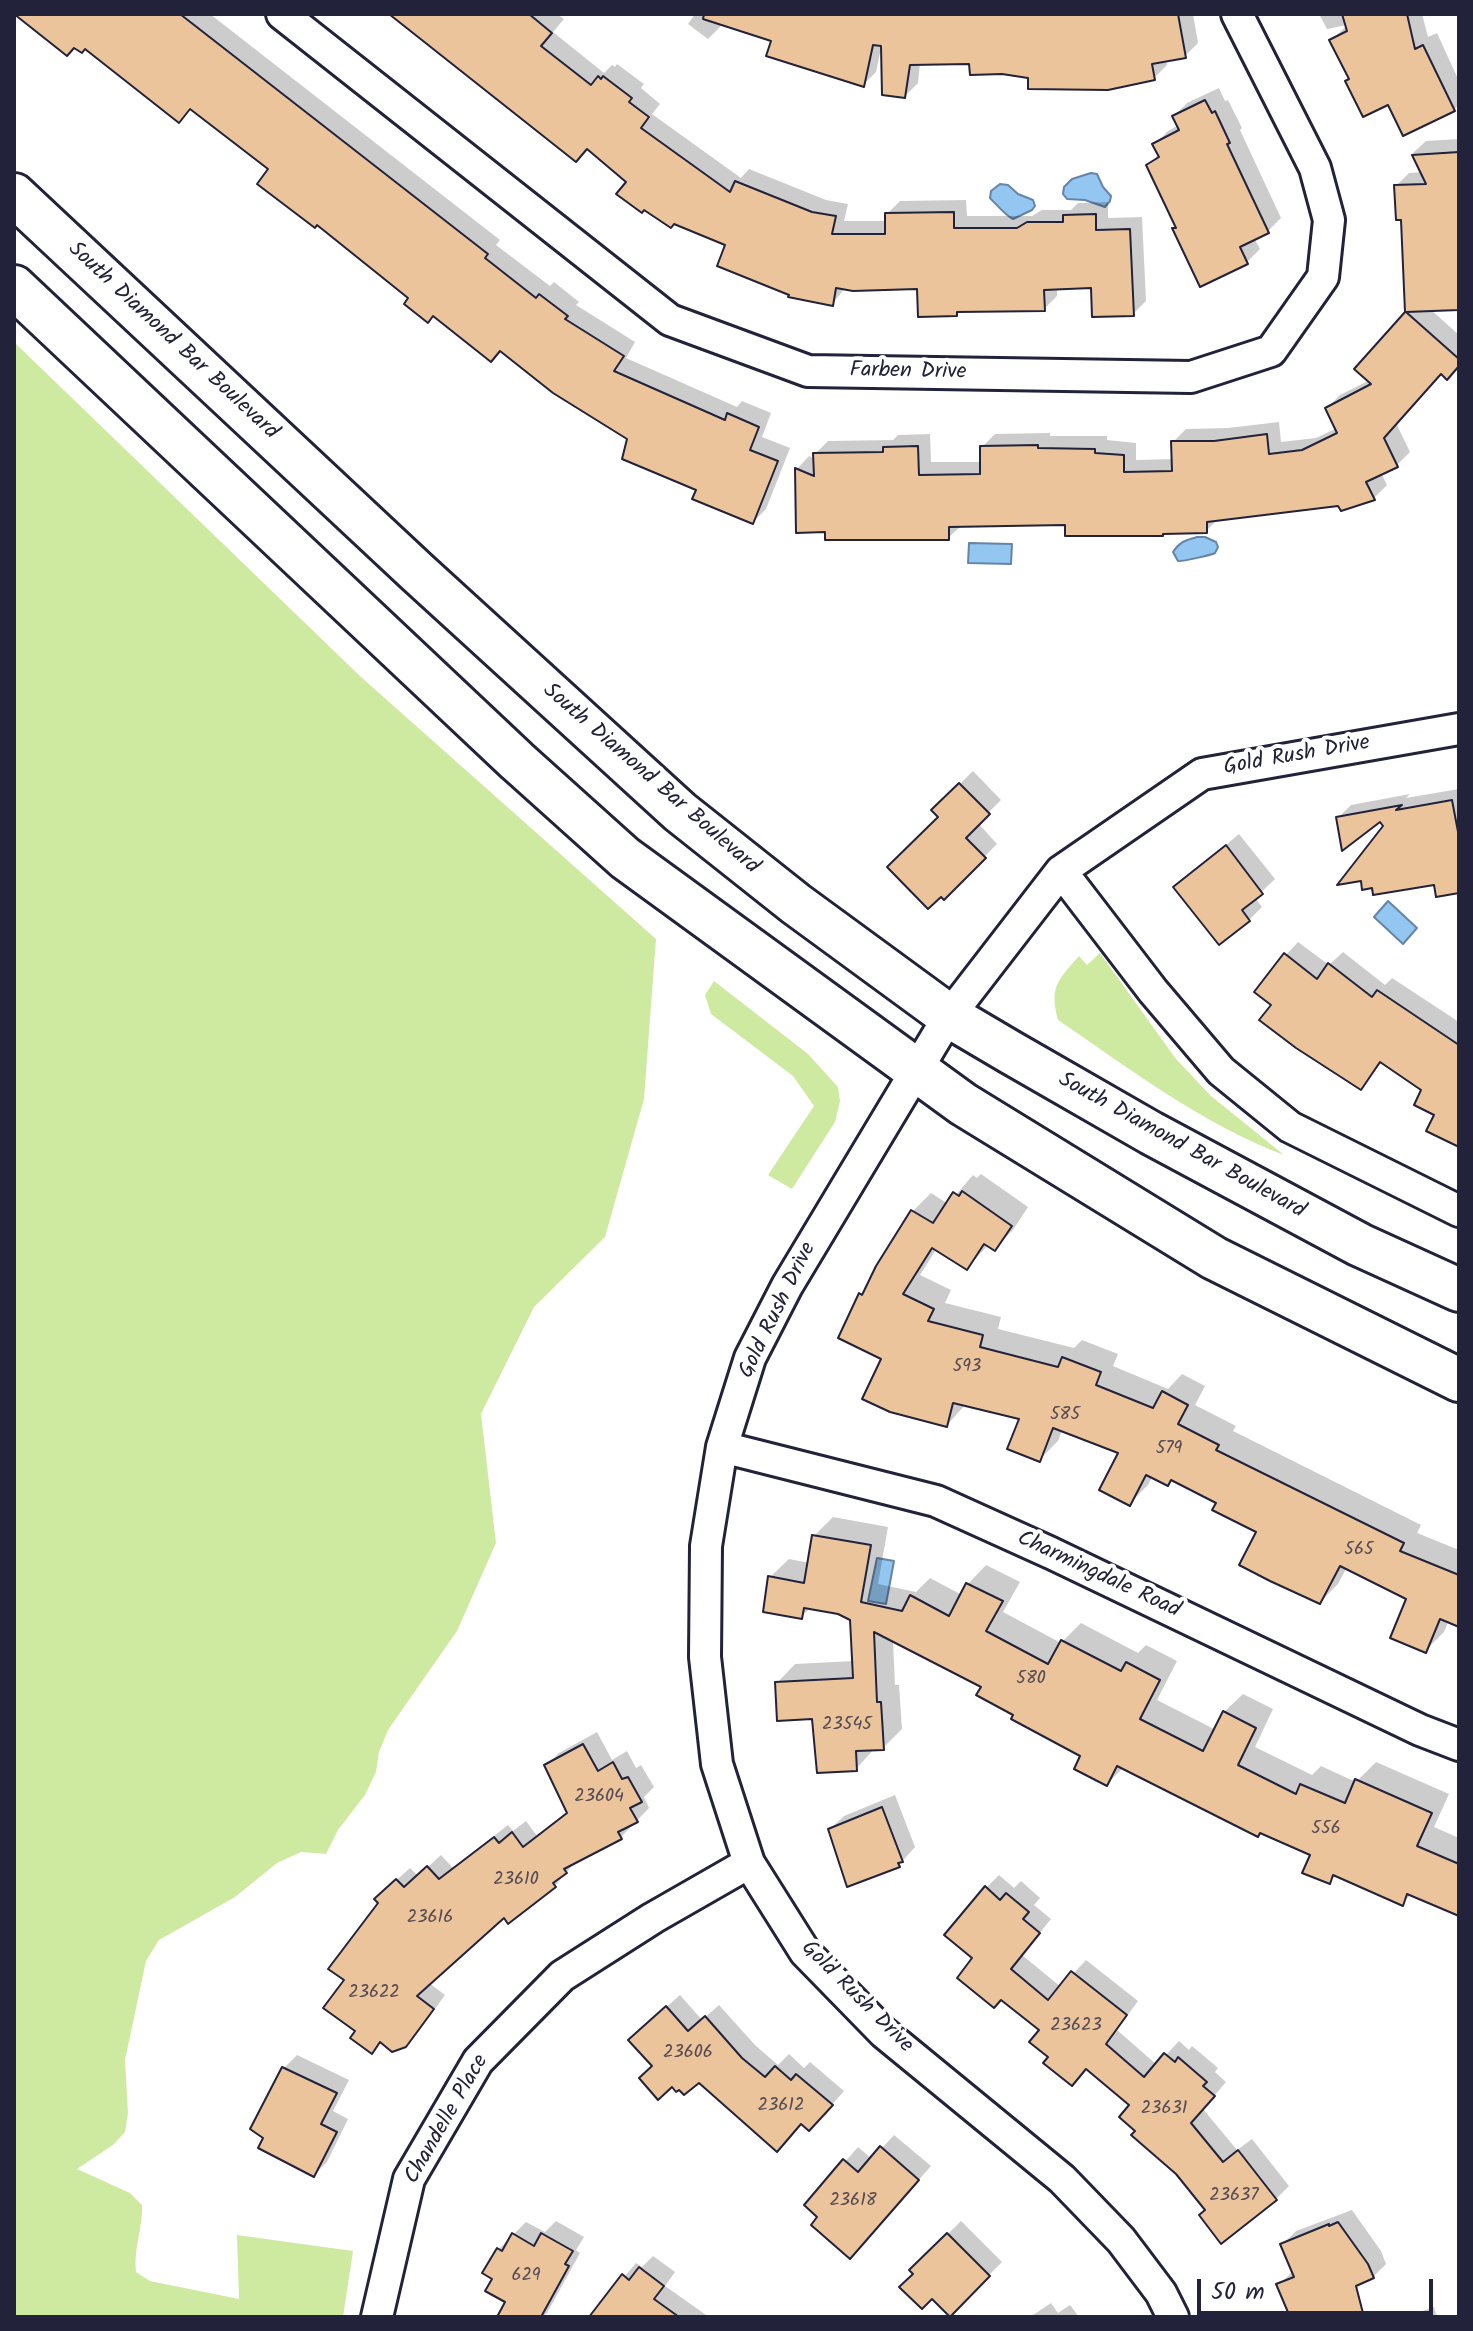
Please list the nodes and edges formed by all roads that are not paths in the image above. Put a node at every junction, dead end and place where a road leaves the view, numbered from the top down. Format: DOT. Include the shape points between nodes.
graph roads {
  1 [pos="282,14"];
  2 [pos="1237,14"];
  3 [pos="14,195"];
  4 [pos="14,287"];
  5 [pos="1459,729"];
  6 [pos="1061,871"];
  7 [pos="949,1016"];
  8 [pos="915,1070"];
  9 [pos="1459,1211"];
  10 [pos="1459,1290"];
  11 [pos="1459,1380"];
  12 [pos="722,1447"];
  13 [pos="1459,1745"];
  14 [pos="749,1863"];
  15 [pos="377,2317"];
  16 [pos="1173,2317"];
  1 -- 2 [label="street, Farben Drive" via="670,320 808,371 1191,377 1271,351 1323,277 1329,220 1315,168"];
  3 -- 7 [label="main road, South Diamond Bar Boulevard" via="680,812"];
  4 -- 8 [label="main road" via="625,858"];
  5 -- 6 [label="street, Gold Rush Drive" via="1202,774"];
  6 -- 7 [label="street, Gold Rush Drive"];
  6 -- 9 [label="street" via="1221,1071 1290,1127"];
  7 -- 8 [label="street, Gold Rush Drive"];
  7 -- 10 [label="main road, South Diamond Bar Boulevard" via="1206,1163 1360,1245"];
  8 -- 11 [label="main road" via="1214,1258"];
  8 -- 12 [label="street, Gold Rush Drive" via="780,1298 750,1358"];
  12 -- 13 [label="street, Charmingdale Road" via="936,1501"];
  12 -- 14 [label="street, Gold Rush Drive" via="706,1546 705,1657 717,1764"];
  14 -- 15 [label="street, Chandelle Place" via="562,1976 478,2061 409,2179"];
  14 -- 16 [label="street, Gold Rush Drive" via="805,1952 884,2033 1062,2179 1121,2240"];
}
